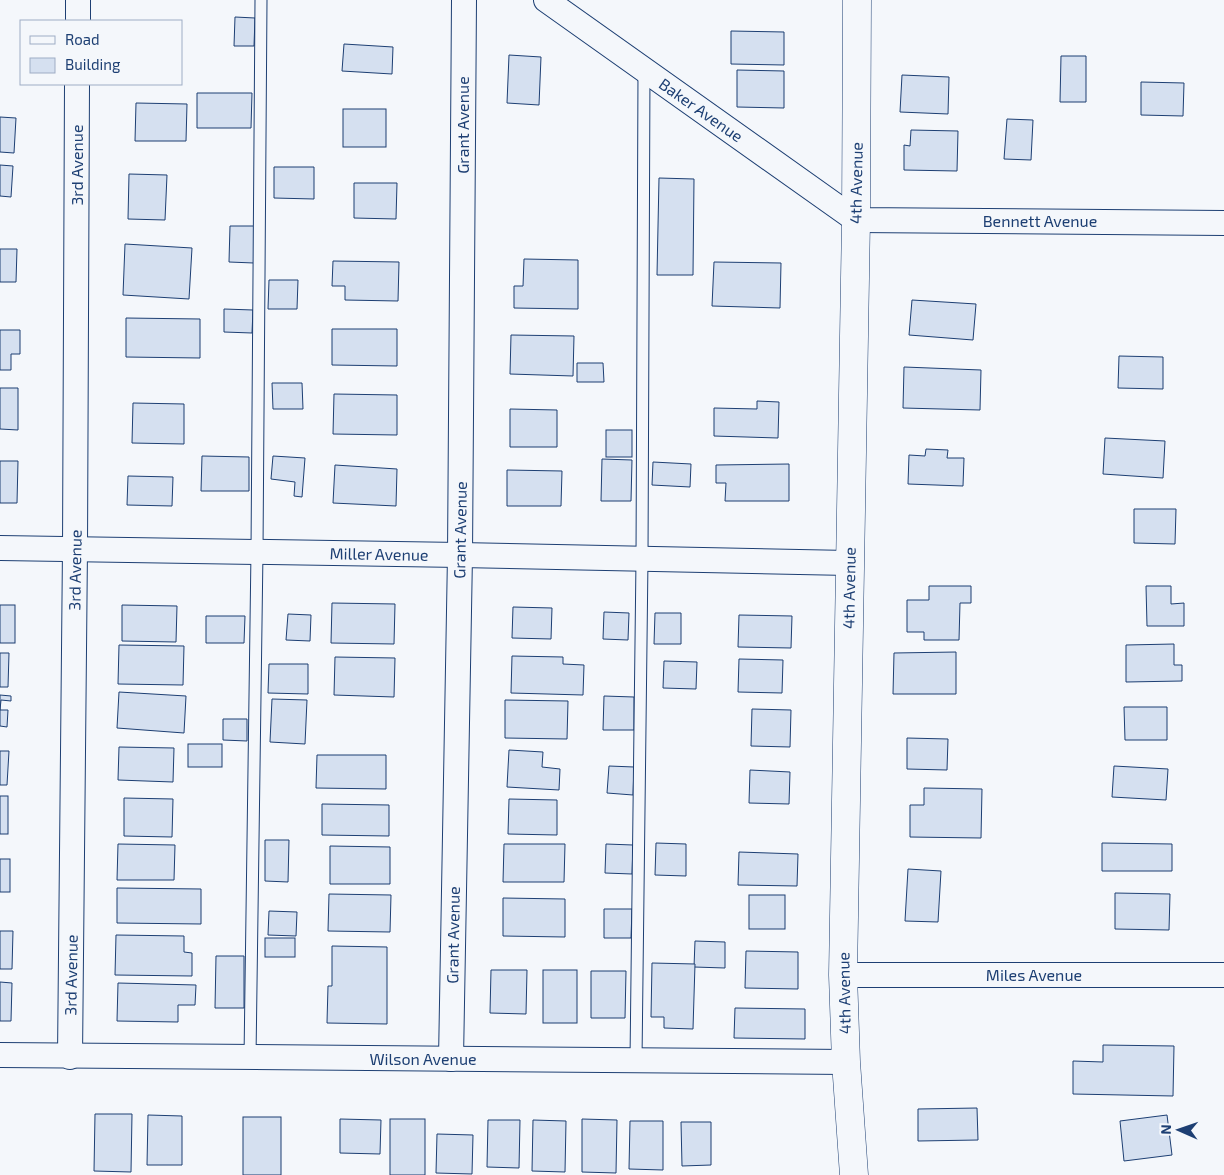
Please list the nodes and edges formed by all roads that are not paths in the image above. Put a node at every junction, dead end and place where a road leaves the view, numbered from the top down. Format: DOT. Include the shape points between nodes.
graph roads {
  1 [pos="78,0"];
  2 [pos="261,0"];
  3 [pos="464,0"];
  4 [pos="546,0"];
  5 [pos="857,0"];
  6 [pos="78,20"];
  7 [pos="644,70"];
  8 [pos="77,85"];
  9 [pos="856,220"];
  10 [pos="1224,223"];
  11 [pos="0,548"];
  12 [pos="75,548"];
  13 [pos="257,552"];
  14 [pos="460,555"];
  15 [pos="642,559"];
  16 [pos="849,563"];
  17 [pos="843,975"];
  18 [pos="1224,975"];
  19 [pos="0,1055"];
  20 [pos="70,1056"];
  21 [pos="250,1058"];
  22 [pos="451,1059"];
  23 [pos="636,1060"];
  24 [pos="846,1062"];
  25 [pos="854,1175"];
  1 -- 6 [label="street"];
  2 -- 13 [label="lane"];
  3 -- 14 [label="street, Grant Avenue"];
  4 -- 7 [label="street, Baker Avenue"];
  5 -- 9 [label="street, 4th Avenue"];
  7 -- 9 [label="street, Baker Avenue"];
  7 -- 15 [label="lane"];
  8 -- 12 [label="street, 3rd Avenue"];
  9 -- 10 [label="street, Bennett Avenue"];
  9 -- 16 [label="street, 4th Avenue"];
  11 -- 12 [label="street, Miller Avenue"];
  12 -- 13 [label="street, Miller Avenue"];
  12 -- 20 [label="street, 3rd Avenue"];
  13 -- 14 [label="street, Miller Avenue"];
  13 -- 21 [label="lane"];
  14 -- 15 [label="street, Miller Avenue"];
  14 -- 22 [label="street, Grant Avenue"];
  15 -- 16 [label="street, Miller Avenue"];
  15 -- 23 [label="lane"];
  16 -- 17 [label="street, 4th Avenue"];
  17 -- 18 [label="street, Miles Avenue"];
  17 -- 24 [label="street, 4th Avenue"];
  19 -- 20 [label="street, Wilson Avenue"];
  20 -- 21 [label="street, Wilson Avenue"];
  21 -- 22 [label="street, Wilson Avenue"];
  22 -- 23 [label="street, Wilson Avenue"];
  23 -- 24 [label="street, Wilson Avenue"];
  24 -- 25 [label="street, 4th Avenue"];
}
